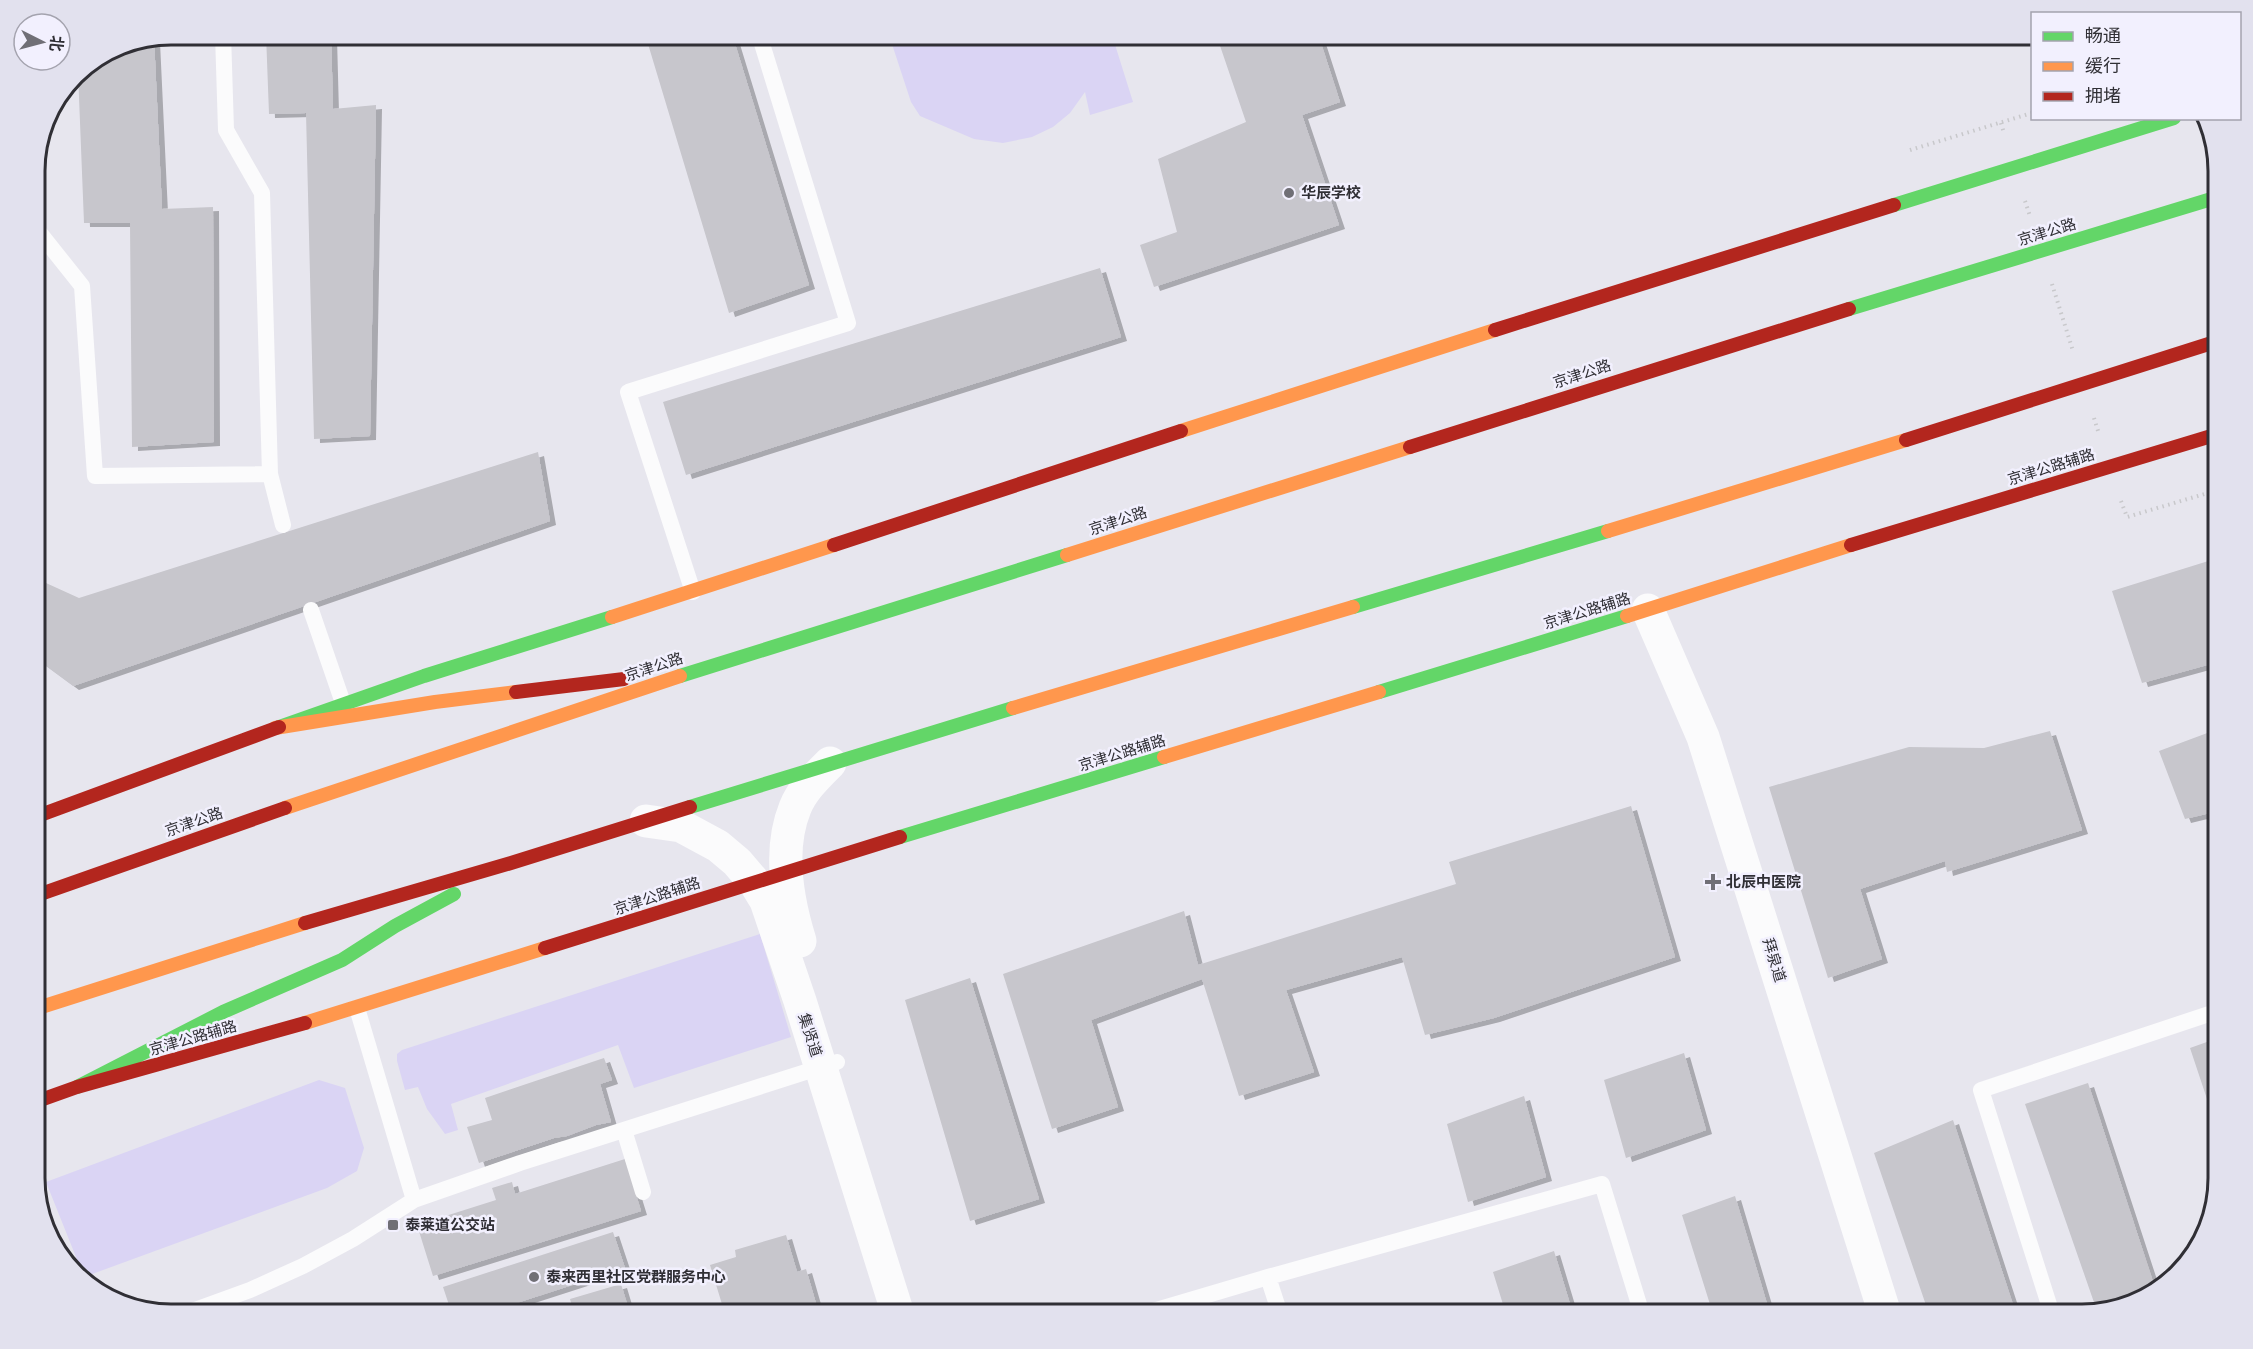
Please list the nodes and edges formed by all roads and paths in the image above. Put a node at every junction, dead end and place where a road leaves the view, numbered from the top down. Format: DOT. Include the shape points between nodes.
graph roads {
  1 [pos="224,45"];
  2 [pos="762,45"];
  3 [pos="2031,113"];
  4 [pos="2168,120"];
  5 [pos="2001,123"];
  6 [pos="2007,144"];
  7 [pos="1910,150"];
  8 [pos="2024,197"];
  9 [pos="2208,200"];
  10 [pos="2031,219"];
  11 [pos="45,240"];
  12 [pos="2049,276"];
  13 [pos="2208,344"];
  14 [pos="2074,355"];
  15 [pos="2092,411"];
  16 [pos="2208,437"];
  17 [pos="2102,444"];
  18 [pos="270,474"];
  19 [pos="2208,492"];
  20 [pos="2120,496"];
  21 [pos="283,525"];
  22 [pos="693,592"];
  23 [pos="311,610"];
  24 [pos="1648,610"];
  25 [pos="691,672"];
  26 [pos="343,703"];
  27 [pos="275,728"];
  28 [pos="830,763"];
  29 [pos="45,813"];
  30 [pos="645,821"];
  31 [pos="511,863"];
  32 [pos="786,872"];
  33 [pos="755,883"];
  34 [pos="45,892"];
  35 [pos="45,1006"];
  36 [pos="357,1008"];
  37 [pos="2208,1014"];
  38 [pos="829,1064"];
  39 [pos="77,1087"];
  40 [pos="45,1098"];
  41 [pos="624,1130"];
  42 [pos="644,1192"];
  43 [pos="414,1200"];
  44 [pos="1268,1277"];
  45 [pos="212,1304"];
  46 [pos="895,1304"];
  47 [pos="915,1304"];
  48 [pos="1177,1304"];
  49 [pos="1277,1304"];
  50 [pos="1639,1304"];
  51 [pos="1882,1304"];
  52 [pos="2049,1304"];
  1 -- 18 [label="lane" via="226,130 262,193"];
  2 -- 22 [label="lane" via="848,323 628,392"];
  3 -- 5 [label="path"];
  4 -- 22 [label="main road" via="1576,304"];
  5 -- 6 [label="path"];
  5 -- 7 [label="path"];
  8 -- 10 [label="path"];
  9 -- 25 [label="main road, 京津公路" via="1740,342"];
  11 -- 18 [label="lane" via="82,286 95,476"];
  12 -- 14 [label="path"];
  13 -- 28 [label="main road" via="1819,468"];
  15 -- 17 [label="path"];
  16 -- 24 [label="main road, 京津公路辅路"];
  18 -- 21 [label="lane"];
  19 -- 20 [label="path" via="2127,518"];
  22 -- 26 [label="main road"];
  23 -- 26 [label="lane"];
  24 -- 32 [label="main road, 京津公路辅路"];
  24 -- 51 [label="street, 拜泉道" via="1703,737"];
  25 -- 27 [label="main road" via="435,702"];
  25 -- 34 [label="main road, 京津公路"];
  26 -- 27 [label="main road"];
  27 -- 29 [label="main road"];
  28 -- 30 [label="main road"];
  28 -- 32 [label="street, 集贤道" via="796,807 787,840"];
  30 -- 31 [label="main road"];
  30 -- 33 [label="street, 集贤道" via="681,826 698,833 737,862"];
  31 -- 35 [label="main road"];
  31 -- 39 [label="main road" via="395,926 342,960 223,1012"];
  32 -- 33 [label="main road, 京津公路辅路"];
  32 -- 38 [label="street, 集贤道" via="793,917"];
  33 -- 36 [label="main road, 京津公路辅路"];
  33 -- 38 [label="street, 集贤道" via="774,920"];
  36 -- 39 [label="main road, 京津公路辅路"];
  36 -- 43 [label="lane"];
  37 -- 52 [label="lane" via="1981,1090"];
  38 -- 41 [label="lane"];
  38 -- 46 [label="street, 集贤道"];
  38 -- 47 [label="street, 集贤道"];
  39 -- 40 [label="main road, 京津公路辅路"];
  41 -- 42 [label="lane"];
  41 -- 43 [label="lane"];
  43 -- 45 [label="lane" via="303,1266"];
  44 -- 48 [label="lane"];
  44 -- 49 [label="lane"];
  44 -- 50 [label="lane" via="1602,1184"];
}
